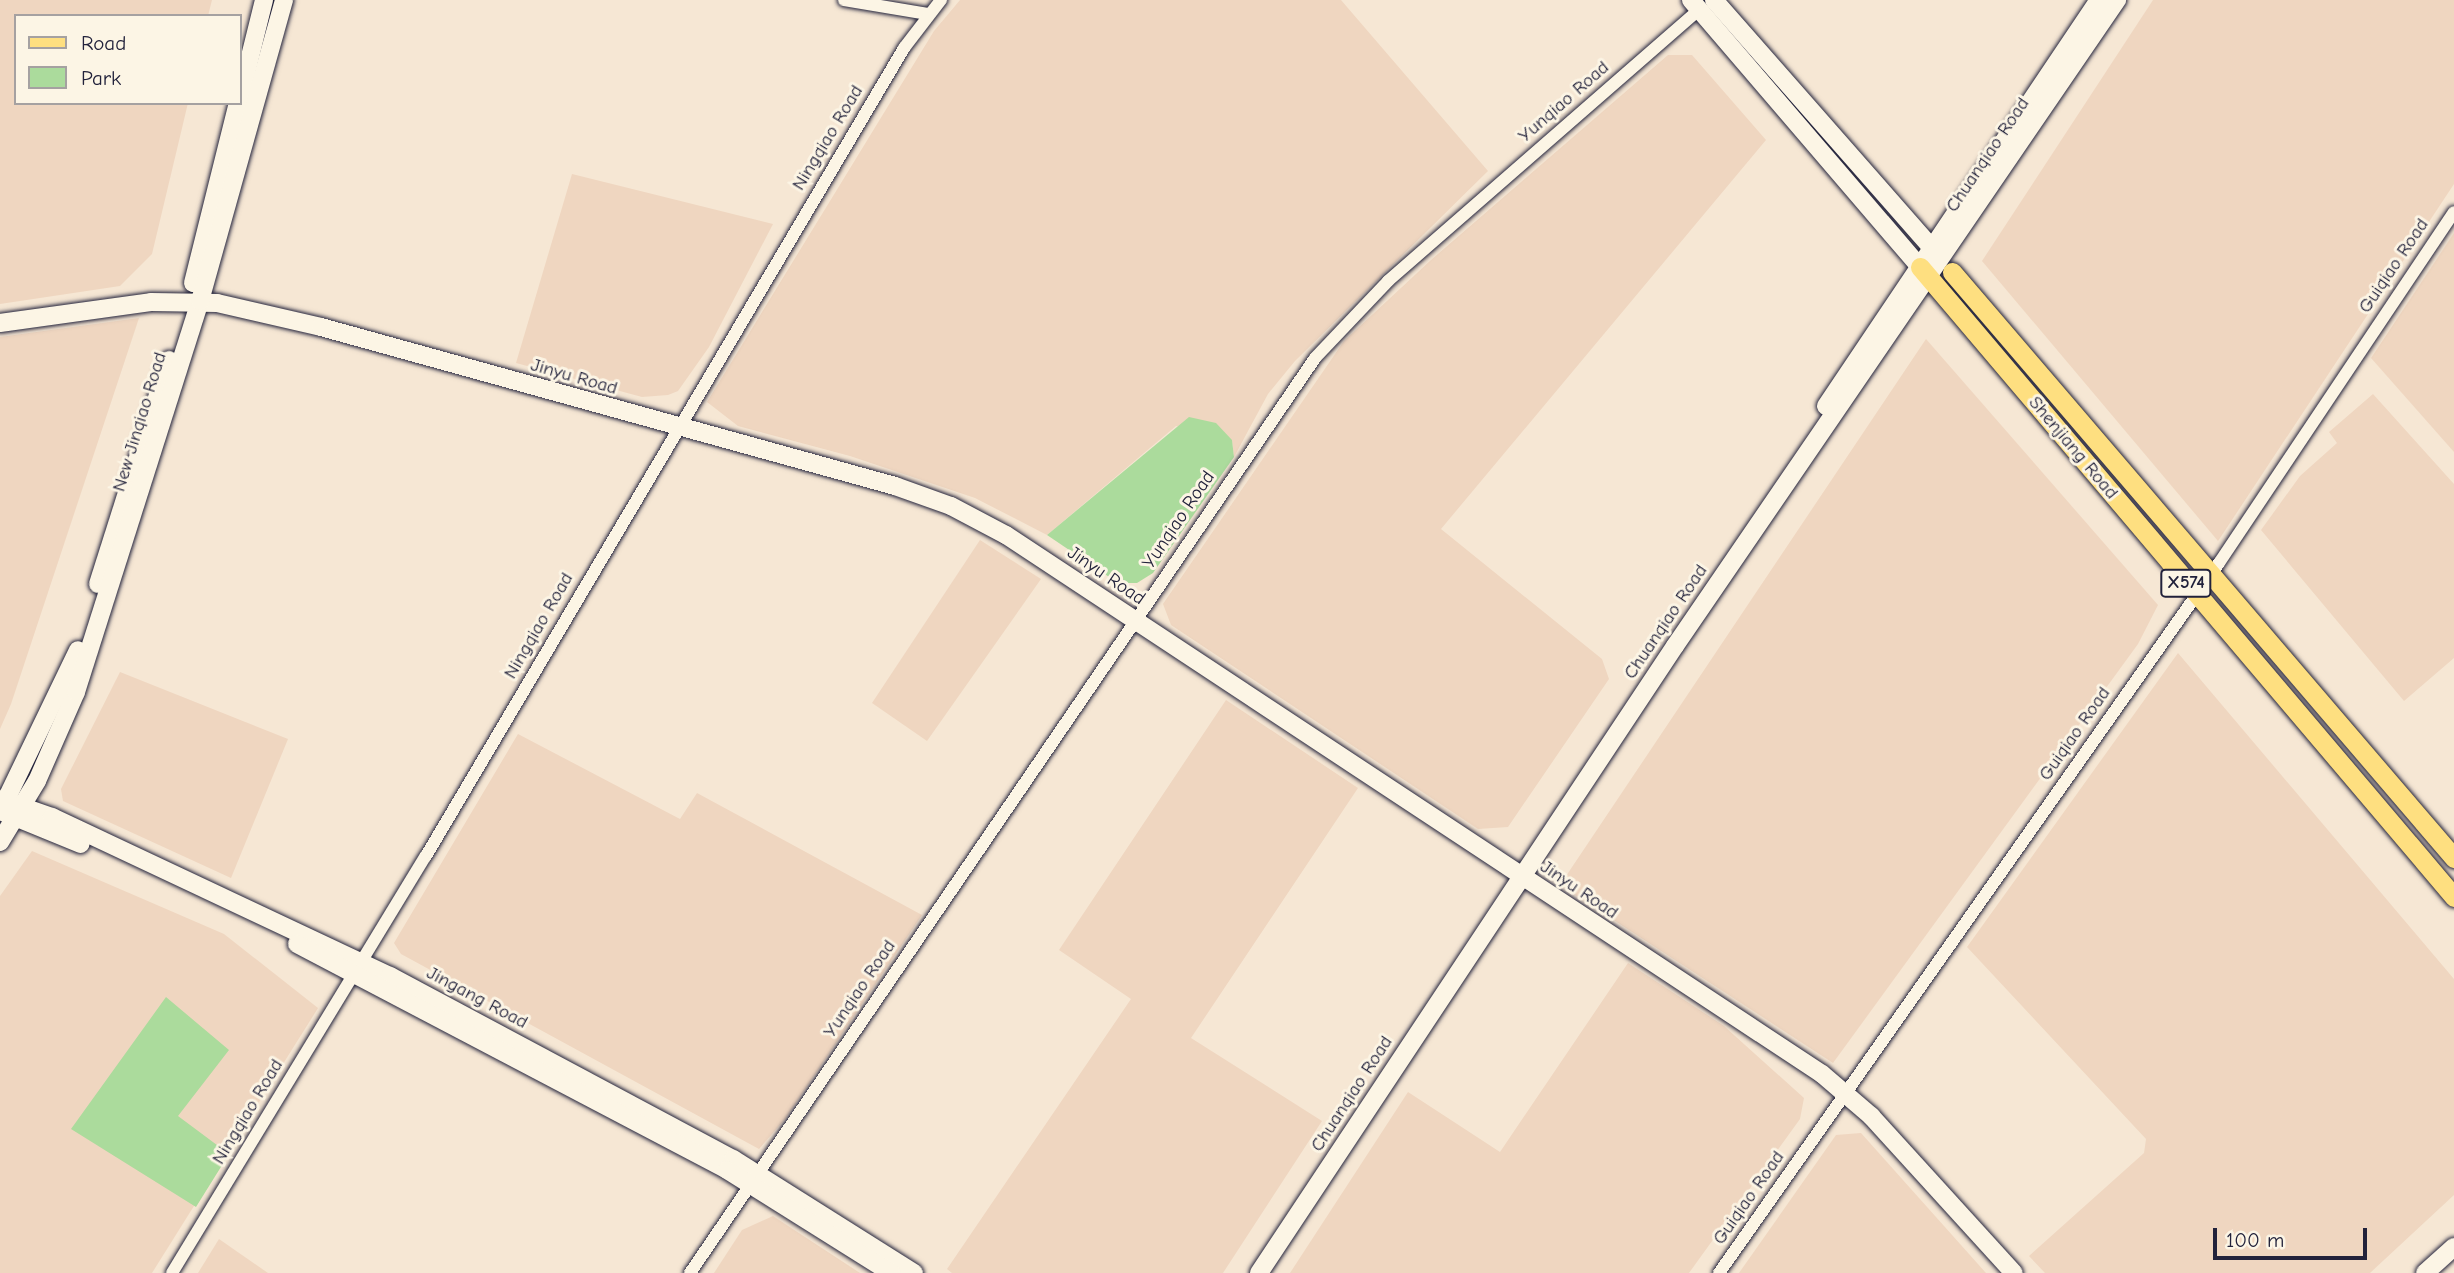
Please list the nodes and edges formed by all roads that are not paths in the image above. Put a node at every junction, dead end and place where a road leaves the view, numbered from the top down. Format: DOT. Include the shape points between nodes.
graph roads {
  1 [pos="264,0"];
  2 [pos="284,0"];
  3 [pos="844,0"];
  4 [pos="941,0"];
  5 [pos="2099,0"];
  6 [pos="2117,0"];
  7 [pos="1701,3"];
  8 [pos="928,14"];
  9 [pos="242,89"];
  10 [pos="238,105"];
  11 [pos="2454,212"];
  12 [pos="1943,260"];
  13 [pos="1924,273"];
  14 [pos="195,300"];
  15 [pos="0,323"];
  16 [pos="677,428"];
  17 [pos="2212,574"];
  18 [pos="2197,595"];
  19 [pos="1133,620"];
  20 [pos="7,808"];
  21 [pos="0,842"];
  22 [pos="2454,858"];
  23 [pos="1516,873"];
  24 [pos="2454,897"];
  25 [pos="358,967"];
  26 [pos="1846,1093"];
  27 [pos="755,1178"];
  28 [pos="2454,1247"];
  29 [pos="172,1273"];
  30 [pos="690,1273"];
  31 [pos="891,1273"];
  32 [pos="914,1273"];
  33 [pos="1246,1273"];
  34 [pos="1259,1273"];
  35 [pos="1719,1273"];
  36 [pos="2014,1273"];
  37 [pos="2425,1273"];
  1 -- 9 [label="street"];
  2 -- 14 [label="street, New Jinqiao Road"];
  3 -- 8 [label="street"];
  4 -- 8 [label="street, Ningqiao Road"];
  5 -- 12 [label="street, Chuanqiao Road"];
  6 -- 12 [label="street, Chuanqiao Road"];
  7 -- 12 [label="street, Shenjiang Road / X574"];
  7 -- 13 [label="street, Shenjiang Road / X574"];
  7 -- 19 [label="street, Yunqiao Road" via="1354,314 1294,386"];
  8 -- 16 [label="street, Ningqiao Road"];
  10 -- 14 [label="street, New Jinqiao Road"];
  11 -- 17 [label="street, Guiqiao Road"];
  12 -- 13 [label="street, Chuanqiao Road"];
  12 -- 17 [label="main road, Shenjiang Road / X574"];
  13 -- 18 [label="main road, Shenjiang Road / X574"];
  13 -- 23 [label="street, Chuanqiao Road"];
  14 -- 15 [label="street, Jinyu Road"];
  14 -- 16 [label="street, Jinyu Road" via="321,327"];
  14 -- 20 [label="street, New Jinqiao Road" via="73,665"];
  16 -- 19 [label="street, Jinyu Road" via="895,486 951,506 1006,535"];
  16 -- 25 [label="street, Ningqiao Road"];
  17 -- 18 [label="street, Guiqiao Road"];
  17 -- 22 [label="main road, Shenjiang Road / X574"];
  18 -- 24 [label="main road, Shenjiang Road / X574"];
  18 -- 26 [label="street, Guiqiao Road"];
  19 -- 23 [label="street, Jinyu Road"];
  19 -- 27 [label="street, Yunqiao Road"];
  20 -- 21 [label="street, New Jinqiao Road"];
  20 -- 25 [label="street, Jingang Road"];
  23 -- 26 [label="street, Jinyu Road"];
  23 -- 33 [label="street, Chuanqiao Road"];
  23 -- 34 [label="street, Chuanqiao Road"];
  25 -- 27 [label="street, Jingang Road"];
  25 -- 29 [label="street, Ningqiao Road"];
  26 -- 35 [label="street, Guiqiao Road"];
  26 -- 36 [label="street, Jinyu Road"];
  27 -- 30 [label="street, Yunqiao Road"];
  27 -- 31 [label="street, Jingang Road"];
  27 -- 32 [label="street, Jingang Road"];
  28 -- 37 [label="street"];
}
